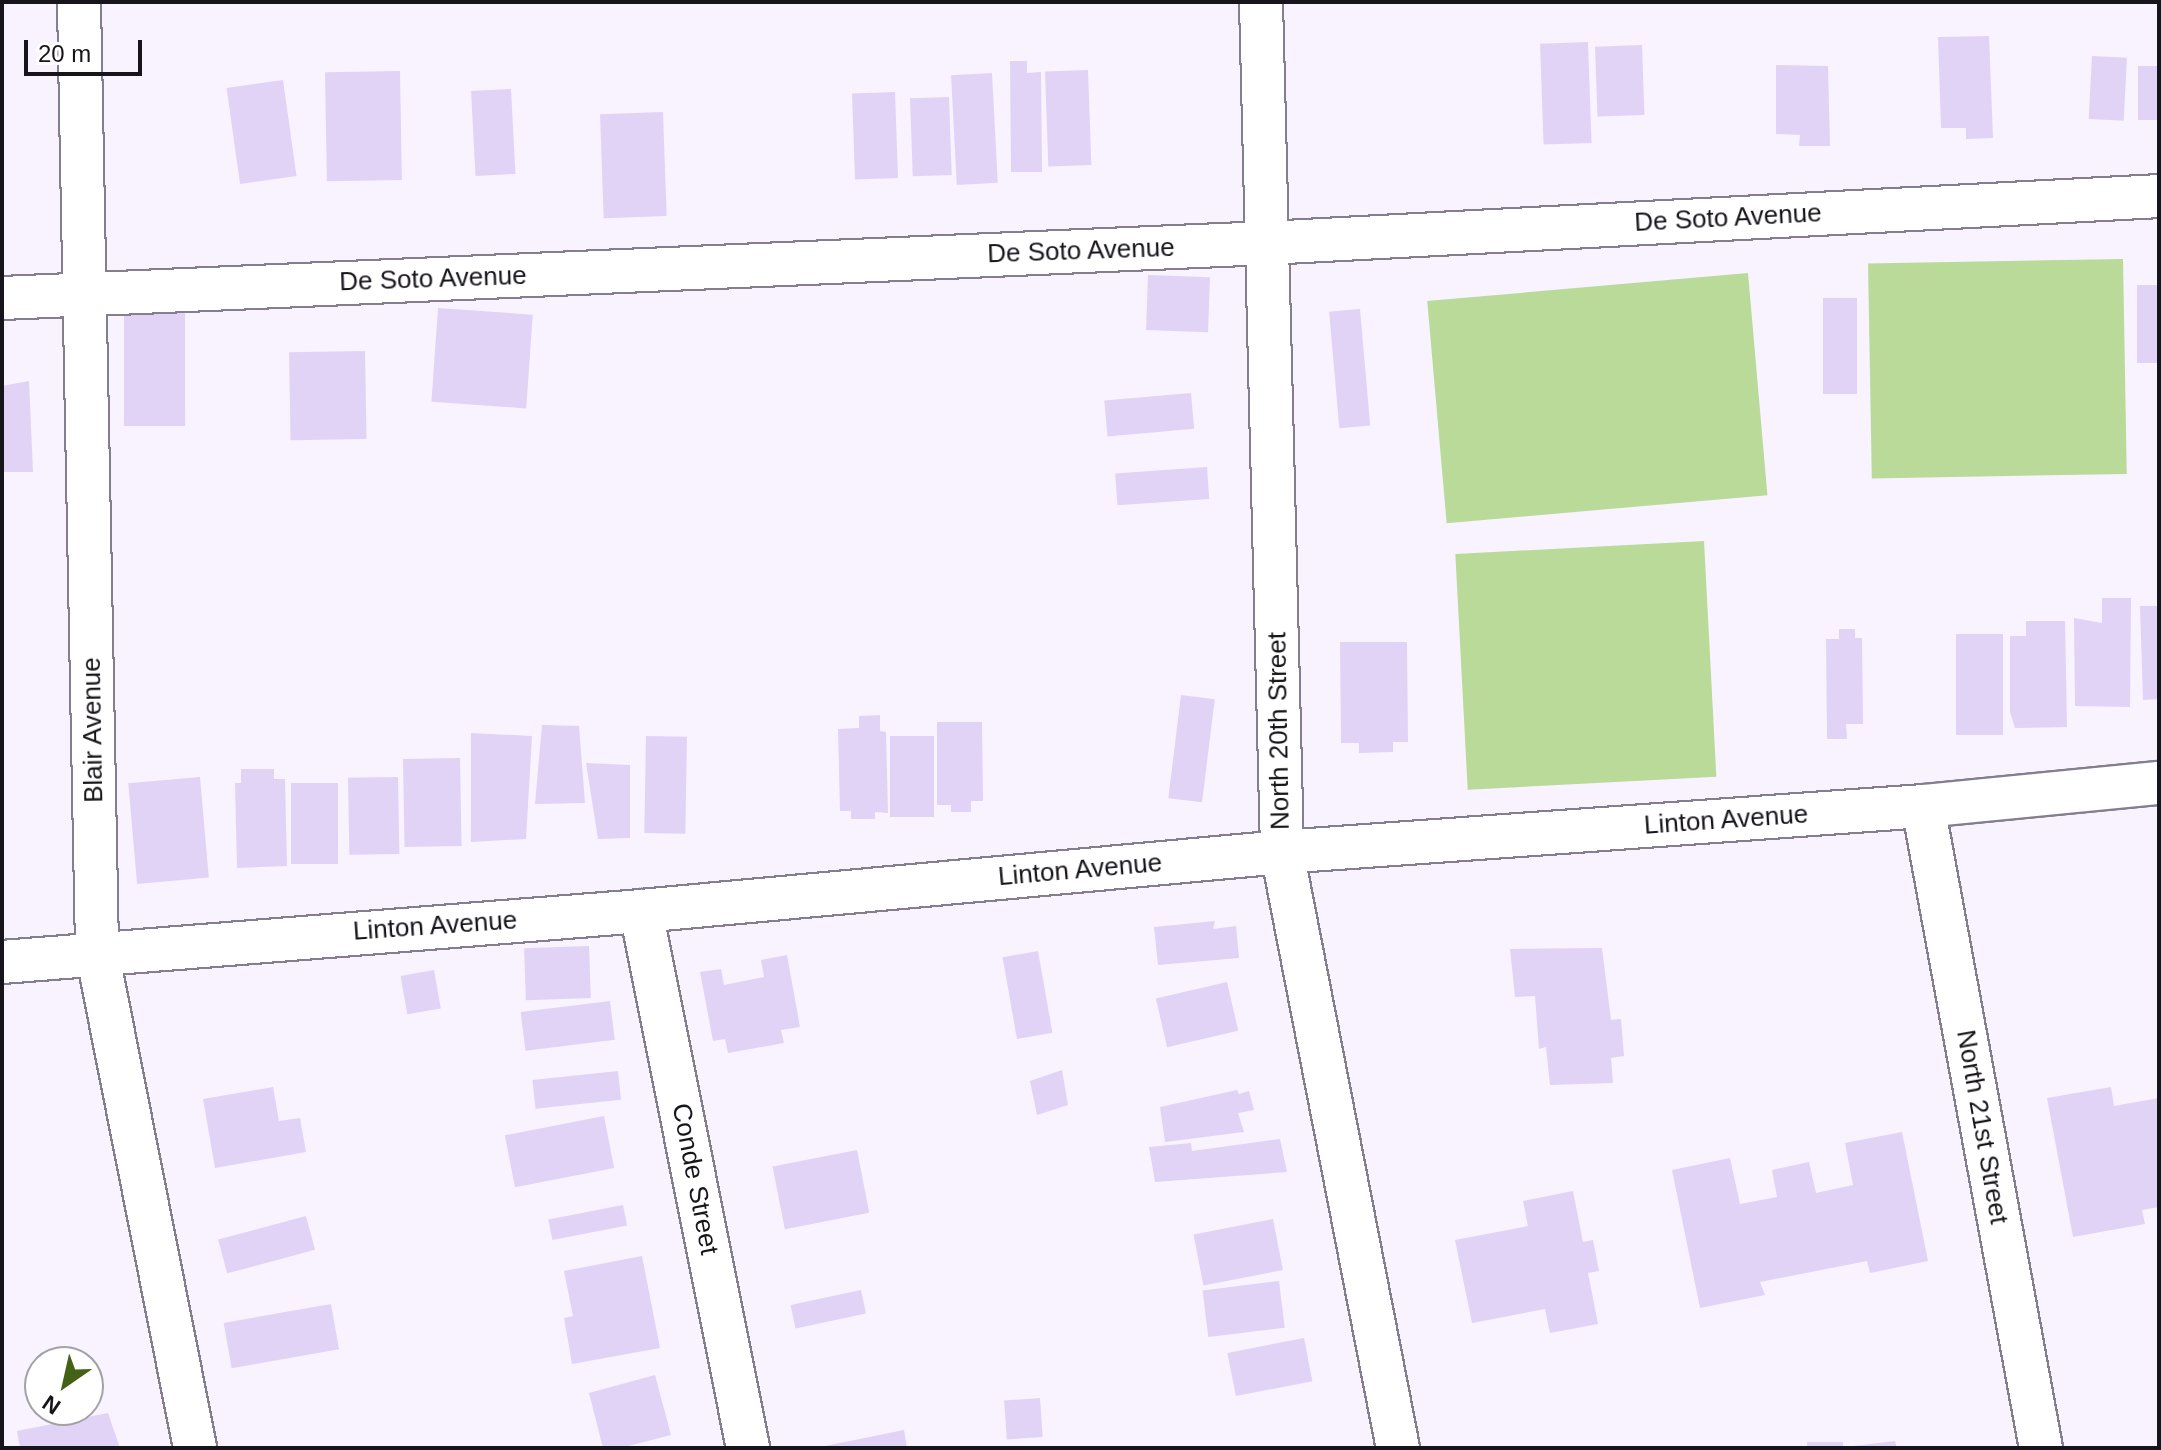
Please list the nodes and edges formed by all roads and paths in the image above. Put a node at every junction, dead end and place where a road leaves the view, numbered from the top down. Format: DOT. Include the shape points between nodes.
graph roads {
  1 [pos="79,2"];
  2 [pos="1261,2"];
  3 [pos="2159,196"];
  4 [pos="1266,243"];
  5 [pos="83,294"];
  6 [pos="2,298"];
  7 [pos="2159,783"];
  8 [pos="1923,806"];
  9 [pos="1282,852"];
  10 [pos="641,911"];
  11 [pos="97,952"];
  12 [pos="2,962"];
  13 [pos="195,1448"];
  14 [pos="748,1448"];
  15 [pos="1398,1448"];
  16 [pos="2041,1448"];
  1 -- 5 [label="street, Blair Avenue"];
  2 -- 4 [label="street, North 20th Street"];
  3 -- 4 [label="street, De Soto Avenue"];
  4 -- 5 [label="street, De Soto Avenue"];
  4 -- 9 [label="street, North 20th Street"];
  5 -- 6 [label="street, De Soto Avenue"];
  5 -- 11 [label="street, Blair Avenue"];
  7 -- 8 [label="street, Linton Avenue"];
  8 -- 9 [label="street, Linton Avenue"];
  8 -- 16 [label="street, North 21st Street"];
  9 -- 10 [label="street, Linton Avenue"];
  9 -- 15 [label="street, North 20th Street"];
  10 -- 11 [label="street, Linton Avenue"];
  10 -- 14 [label="street, Conde Street"];
  11 -- 12 [label="street, Linton Avenue"];
  11 -- 13 [label="street, Blair Avenue"];
}
